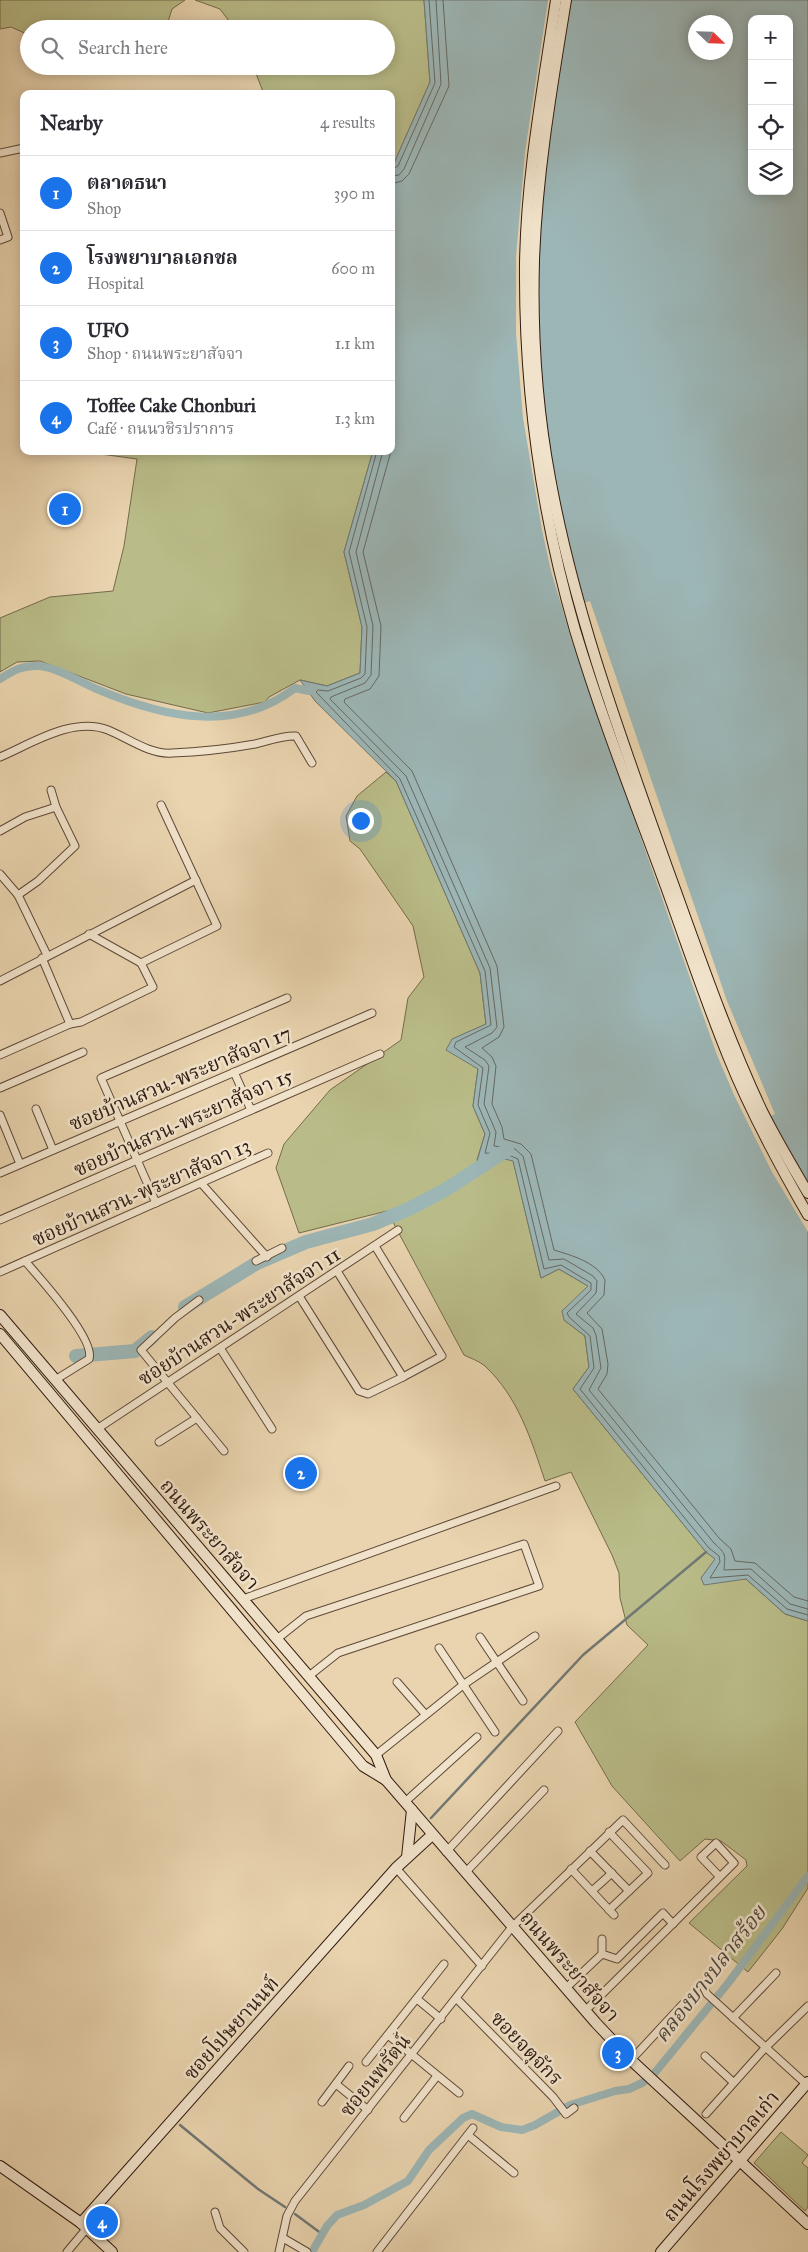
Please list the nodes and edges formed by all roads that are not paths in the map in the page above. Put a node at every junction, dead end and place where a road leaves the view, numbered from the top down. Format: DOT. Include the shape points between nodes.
graph roads {
  1 [pos="556,0"];
  2 [pos="566,0"];
  3 [pos="20,149"];
  4 [pos="0,153"];
  5 [pos="0,213"];
  6 [pos="0,240"];
  7 [pos="0,757"];
  8 [pos="312,763"];
  9 [pos="51,790"];
  10 [pos="161,805"];
  11 [pos="56,807"];
  12 [pos="0,831"];
  13 [pos="0,874"];
  14 [pos="196,880"];
  15 [pos="18,894"];
  16 [pos="90,934"];
  17 [pos="45,956"];
  18 [pos="141,962"];
  19 [pos="0,981"];
  20 [pos="287,998"];
  21 [pos="372,1012"];
  22 [pos="70,1024"];
  23 [pos="83,1052"];
  24 [pos="380,1054"];
  25 [pos="0,1055"];
  26 [pos="234,1072"];
  27 [pos="0,1088"];
  28 [pos="36,1109"];
  29 [pos="251,1110"];
  30 [pos="0,1115"];
  31 [pos="119,1121"];
  32 [pos="53,1150"];
  33 [pos="268,1153"];
  34 [pos="137,1160"];
  35 [pos="20,1164"];
  36 [pos="0,1173"];
  37 [pos="201,1183"];
  38 [pos="808,1193"];
  39 [pos="156,1203"];
  40 [pos="808,1215"];
  41 [pos="0,1220"];
  42 [pos="398,1230"];
  43 [pos="375,1246"];
  44 [pos="282,1248"];
  45 [pos="267,1256"];
  46 [pos="26,1261"];
  47 [pos="256,1261"];
  48 [pos="336,1271"];
  49 [pos="0,1272"];
  50 [pos="299,1296"];
  51 [pos="199,1300"];
  52 [pos="1,1317"];
  53 [pos="0,1334"];
  54 [pos="220,1348"];
  55 [pos="403,1377"];
  56 [pos="55,1380"];
  57 [pos="167,1383"];
  58 [pos="197,1418"];
  59 [pos="97,1429"];
  60 [pos="272,1429"];
  61 [pos="87,1437"];
  62 [pos="159,1442"];
  63 [pos="224,1451"];
  64 [pos="556,1486"];
  65 [pos="175,1520"];
  66 [pos="162,1527"];
  67 [pos="243,1599"];
  68 [pos="228,1605"];
  69 [pos="535,1636"];
  70 [pos="480,1637"];
  71 [pos="277,1639"];
  72 [pos="438,1648"];
  73 [pos="497,1662"];
  74 [pos="309,1676"];
  75 [pos="397,1682"];
  76 [pos="463,1685"];
  77 [pos="523,1701"];
  78 [pos="425,1714"];
  79 [pos="558,1731"];
  80 [pos="495,1732"];
  81 [pos="477,1737"];
  82 [pos="376,1756"];
  83 [pos="363,1766"];
  84 [pos="386,1780"];
  85 [pos="544,1790"];
  86 [pos="405,1802"];
  87 [pos="412,1810"];
  88 [pos="609,1832"];
  89 [pos="432,1835"];
  90 [pos="590,1851"];
  91 [pos="446,1852"];
  92 [pos="407,1857"];
  93 [pos="665,1865"];
  94 [pos="396,1868"];
  95 [pos="571,1869"];
  96 [pos="465,1873"];
  97 [pos="612,1873"];
  98 [pos="720,1877"];
  99 [pos="592,1891"];
  100 [pos="629,1891"];
  101 [pos="673,1924"];
  102 [pos="512,1927"];
  103 [pos="602,1938"];
  104 [pos="602,1954"];
  105 [pos="444,1964"];
  106 [pos="482,1966"];
  107 [pos="776,1973"];
  108 [pos="566,1988"];
  109 [pos="706,1991"];
  110 [pos="417,1999"];
  111 [pos="456,1999"];
  112 [pos="683,2004"];
  113 [pos="808,2006"];
  114 [pos="585,2010"];
  115 [pos="733,2018"];
  116 [pos="441,2019"];
  117 [pos="388,2035"];
  118 [pos="766,2048"];
  119 [pos="412,2055"];
  120 [pos="705,2056"];
  121 [pos="631,2060"];
  122 [pos="366,2062"];
  123 [pos="349,2066"];
  124 [pos="437,2076"];
  125 [pos="733,2082"];
  126 [pos="807,2083"];
  127 [pos="336,2084"];
  128 [pos="459,2092"];
  129 [pos="322,2102"];
  130 [pos="574,2108"];
  131 [pos="368,2110"];
  132 [pos="706,2114"];
  133 [pos="404,2118"];
  134 [pos="473,2128"];
  135 [pos="468,2135"];
  136 [pos="740,2160"];
  137 [pos="0,2166"];
  138 [pos="514,2173"];
  139 [pos="215,2212"];
  140 [pos="808,2224"];
  141 [pos="84,2226"];
  142 [pos="283,2238"];
  143 [pos="305,2251"];
  144 [pos="67,2252"];
  145 [pos="112,2252"];
  146 [pos="244,2252"];
  147 [pos="279,2252"];
  148 [pos="377,2252"];
  149 [pos="661,2252"];
  1 -- 40 [label="main road" via="530,180 525,263 527,345 540,478 575,630 628,785 728,1056 755,1117"];
  2 -- 38 [label="main road" via="538,182 534,262 536,346 550,477 585,625 640,790 737,1054 763,1113"];
  3 -- 4 [label="street"];
  5 -- 6 [label="street" via="8,237"];
  7 -- 8 [label="street" via="52,735 87,726 104,728 169,754 218,750 296,736"];
  9 -- 11 [label="street"];
  10 -- 14 [label="street"];
  11 -- 12 [label="street" via="25,817"];
  11 -- 15 [label="street" via="76,846 38,881"];
  13 -- 15 [label="street"];
  14 -- 16 [label="street"];
  14 -- 18 [label="street" via="216,926"];
  15 -- 17 [label="street"];
  16 -- 17 [label="street"];
  16 -- 18 [label="street"];
  17 -- 19 [label="street"];
  17 -- 22 [label="street"];
  18 -- 22 [label="street" via="152,987 81,1022"];
  20 -- 31 [label="street" via="101,1078"];
  21 -- 26 [label="street, ซอยบ้านสวน-พระยาสัจจา 17"];
  22 -- 25 [label="street"];
  23 -- 27 [label="street"];
  24 -- 29 [label="street, ซอยบ้านสวน-พระยาสัจจา 15"];
  26 -- 29 [label="street"];
  26 -- 31 [label="street, ซอยบ้านสวน-พระยาสัจจา 17"];
  28 -- 32 [label="street"];
  29 -- 34 [label="street, ซอยบ้านสวน-พระยาสัจจา 15"];
  30 -- 35 [label="street"];
  31 -- 32 [label="street, ซอยบ้านสวน-พระยาสัจจา 17"];
  31 -- 34 [label="street"];
  32 -- 35 [label="street, ซอยบ้านสวน-พระยาสัจจา 17"];
  33 -- 37 [label="street, ซอยบ้านสวน-พระยาสัจจา 13"];
  34 -- 39 [label="street"];
  34 -- 41 [label="street, ซอยบ้านสวน-พระยาสัจจา 15"];
  35 -- 36 [label="street, ซอยบ้านสวน-พระยาสัจจา 17"];
  37 -- 39 [label="street, ซอยบ้านสวน-พระยาสัจจา 13"];
  37 -- 45 [label="street"];
  39 -- 46 [label="street, ซอยบ้านสวน-พระยาสัจจา 13"];
  42 -- 43 [label="street, ซอยบ้านสวน-พระยาสัจจา 11"];
  43 -- 48 [label="street, ซอยบ้านสวน-พระยาสัจจา 11"];
  43 -- 55 [label="street" via="442,1356"];
  44 -- 45 [label="street"];
  45 -- 47 [label="street"];
  46 -- 49 [label="street, ซอยบ้านสวน-พระยาสัจจา 13"];
  46 -- 56 [label="street" via="88,1346 90,1356 86,1361"];
  48 -- 50 [label="street, ซอยบ้านสวน-พระยาสัจจา 11"];
  48 -- 55 [label="street"];
  50 -- 54 [label="street, ซอยบ้านสวน-พระยาสัจจา 11"];
  50 -- 55 [label="street" via="359,1391 368,1394"];
  51 -- 57 [label="street" via="141,1350"];
  52 -- 56 [label="main road, ถนนพระยาสัจจา"];
  53 -- 61 [label="main road, ถนนพระยาสัจจา"];
  54 -- 57 [label="street, ซอยบ้านสวน-พระยาสัจจา 11"];
  54 -- 60 [label="street"];
  56 -- 59 [label="main road, ถนนพระยาสัจจา"];
  57 -- 58 [label="street"];
  57 -- 59 [label="street, ซอยบ้านสวน-พระยาสัจจา 11"];
  58 -- 62 [label="street"];
  58 -- 63 [label="street"];
  59 -- 61 [label="main road"];
  59 -- 65 [label="main road, ถนนพระยาสัจจา"];
  61 -- 66 [label="main road, ถนนพระยาสัจจา"];
  64 -- 67 [label="street"];
  65 -- 66 [label="main road"];
  65 -- 67 [label="main road, ถนนพระยาสัจจา"];
  66 -- 68 [label="main road, ถนนพระยาสัจจา"];
  67 -- 68 [label="main road"];
  67 -- 71 [label="main road, ถนนพระยาสัจจา"];
  68 -- 83 [label="main road, ถนนพระยาสัจจา"];
  69 -- 73 [label="street"];
  70 -- 73 [label="street"];
  71 -- 74 [label="main road, ถนนพระยาสัจจา"];
  71 -- 74 [label="street" via="306,1616 524,1544 539,1586 338,1653"];
  72 -- 76 [label="street"];
  73 -- 76 [label="street"];
  73 -- 77 [label="street"];
  74 -- 82 [label="main road, ถนนพระยาสัจจา"];
  75 -- 78 [label="street"];
  76 -- 78 [label="street"];
  76 -- 80 [label="street"];
  78 -- 82 [label="street"];
  79 -- 91 [label="street"];
  81 -- 86 [label="street"];
  82 -- 83 [label="main road"];
  82 -- 84 [label="main road, ถนนพระยาสัจจา"];
  83 -- 84 [label="main road, ถนนพระยาสัจจา"];
  84 -- 86 [label="main road, ถนนพระยาสัจจา"];
  85 -- 96 [label="street"];
  86 -- 87 [label="main road, ถนนพระยาสัจจา"];
  87 -- 89 [label="main road, ถนนพระยาสัจจา"];
  87 -- 92 [label="main road"];
  88 -- 90 [label="street, ซอยนพรัตน์"];
  88 -- 93 [label="street" via="623,1820"];
  88 -- 100 [label="street" via="648,1873"];
  89 -- 91 [label="main road, ถนนพระยาสัจจา"];
  89 -- 92 [label="main road, ซอยโปษยานนท์"];
  90 -- 95 [label="street, ซอยนพรัตน์"];
  90 -- 97 [label="street"];
  91 -- 96 [label="main road, ถนนพระยาสัจจา"];
  92 -- 94 [label="main road, ซอยโปษยานนท์"];
  94 -- 106 [label="street"];
  94 -- 141 [label="main road, ซอยโปษยานนท์"];
  95 -- 99 [label="street"];
  95 -- 102 [label="street, ซอยนพรัตน์"];
  96 -- 102 [label="main road, ถนนพระยาสัจจา"];
  97 -- 99 [label="street"];
  97 -- 100 [label="street"];
  98 -- 98 [label="street" via="701,1857 716,1843 734,1863"];
  98 -- 101 [label="street"];
  99 -- 100 [label="street" via="612,1913"];
  101 -- 104 [label="street" via="663,1913 617,1959"];
  101 -- 114 [label="street"];
  102 -- 106 [label="street, ซอยนพรัตน์"];
  102 -- 108 [label="main road, ถนนพระยาสัจจา"];
  103 -- 104 [label="street"];
  104 -- 108 [label="street"];
  105 -- 110 [label="street"];
  106 -- 111 [label="street, ซอยนพรัตน์"];
  107 -- 115 [label="street"];
  108 -- 114 [label="main road, ถนนพระยาสัจจา"];
  109 -- 115 [label="street"];
  110 -- 116 [label="street"];
  110 -- 117 [label="street"];
  111 -- 116 [label="street, ซอยนพรัตน์"];
  111 -- 130 [label="street, ซอยจตุจักร" via="558,2102 566,2114"];
  112 -- 121 [label="street"];
  113 -- 118 [label="street"];
  114 -- 121 [label="main road, ถนนพระยาสัจจา"];
  115 -- 118 [label="street"];
  116 -- 119 [label="street, ซอยนพรัตน์"];
  117 -- 119 [label="street"];
  117 -- 122 [label="street"];
  118 -- 125 [label="street"];
  118 -- 126 [label="street"];
  119 -- 124 [label="street"];
  119 -- 131 [label="street, ซอยนพรัตน์"];
  120 -- 125 [label="street"];
  121 -- 136 [label="main road, ถนนพระยาสัจจา"];
  123 -- 127 [label="street"];
  124 -- 128 [label="street"];
  124 -- 133 [label="street"];
  125 -- 132 [label="street"];
  126 -- 136 [label="main road, ถนนโรงพยาบาลเก่า"];
  127 -- 129 [label="street"];
  127 -- 131 [label="street"];
  131 -- 142 [label="street, ซอยนพรัตน์" via="295,2201 287,2216"];
  134 -- 135 [label="street"];
  135 -- 138 [label="street"];
  135 -- 148 [label="street"];
  136 -- 140 [label="main road, ถนนพระยาสัจจา"];
  136 -- 149 [label="main road, ถนนโรงพยาบาลเก่า"];
  137 -- 141 [label="main road"];
  139 -- 146 [label="street" via="220,2228"];
  141 -- 144 [label="street"];
  141 -- 145 [label="main road"];
  142 -- 143 [label="street"];
  142 -- 147 [label="street, ซอยนพรัตน์"];
}
